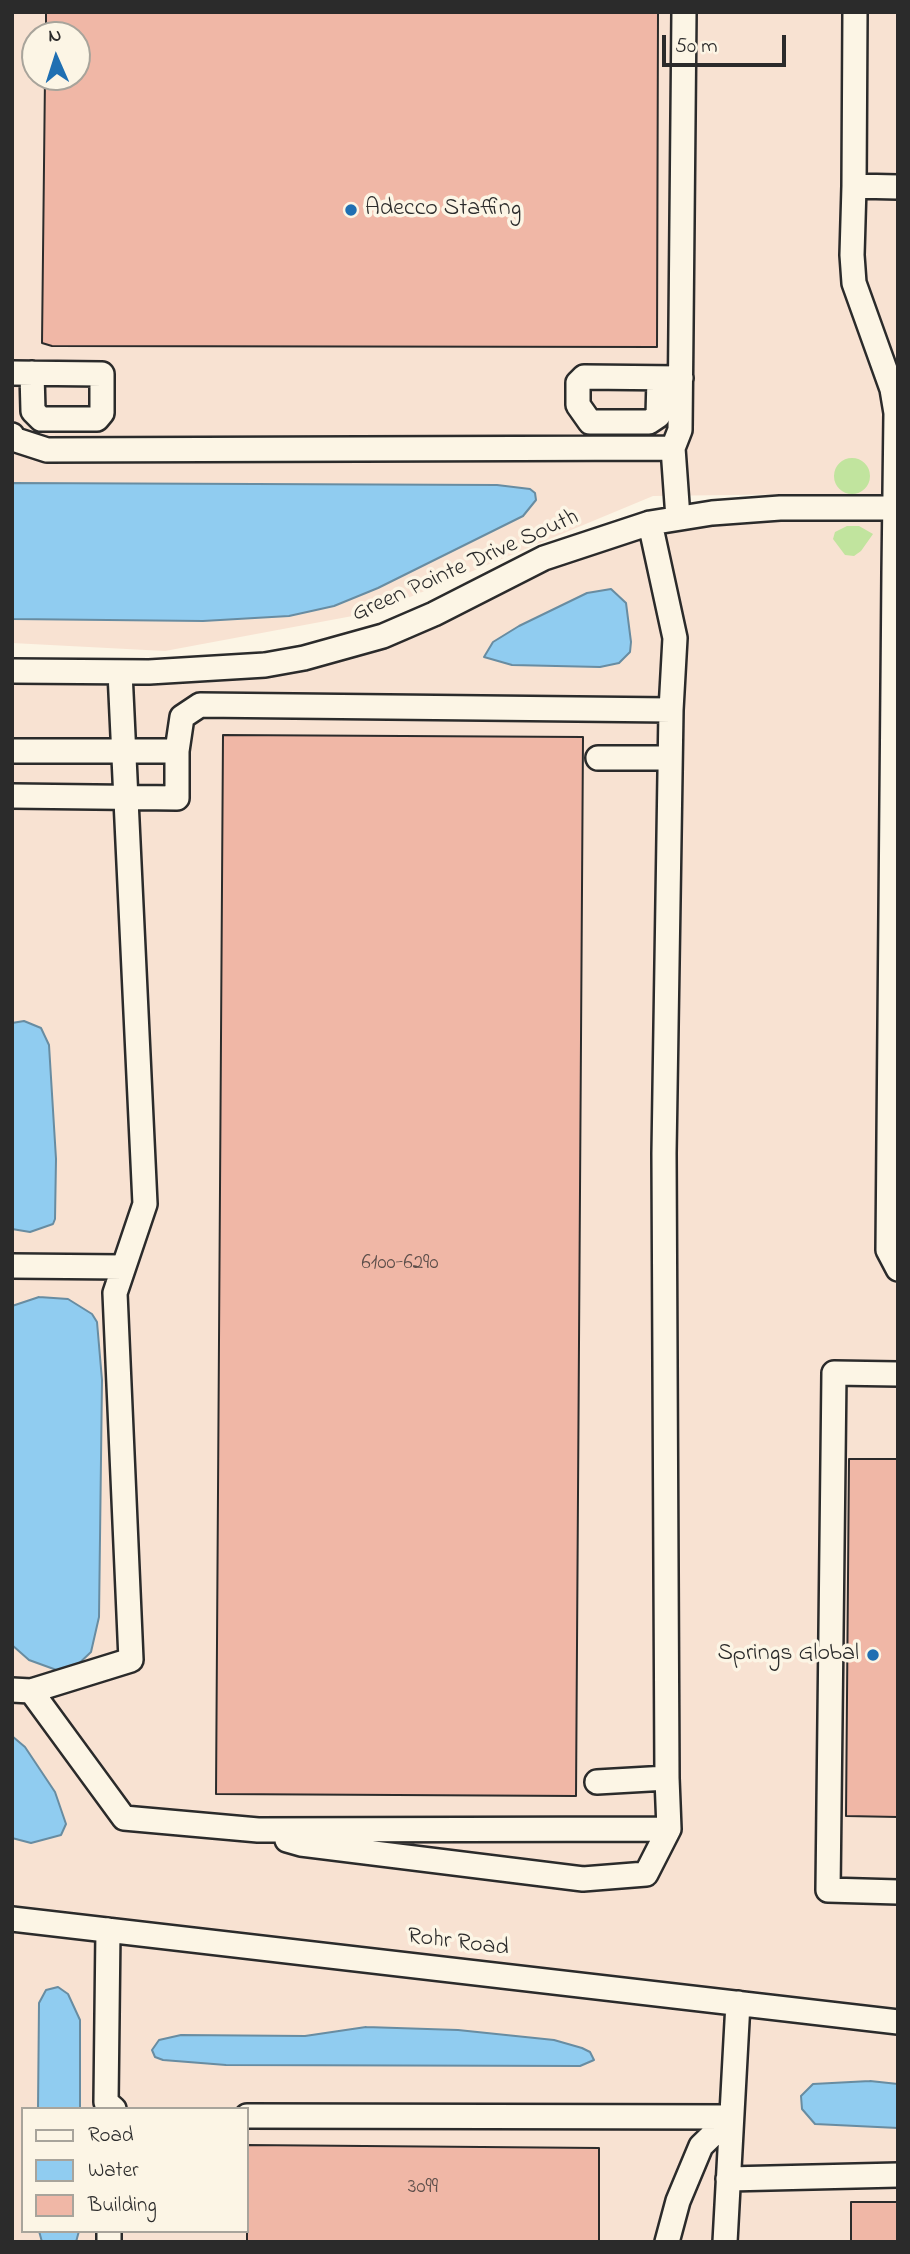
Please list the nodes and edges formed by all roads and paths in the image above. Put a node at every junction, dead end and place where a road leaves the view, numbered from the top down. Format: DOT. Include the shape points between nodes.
graph roads {
  1 [pos="684,12"];
  2 [pos="855,12"];
  3 [pos="853,186"];
  4 [pos="898,187"];
  5 [pos="12,438"];
  6 [pos="673,448"];
  7 [pos="896,508"];
  8 [pos="678,518"];
  9 [pos="650,523"];
  10 [pos="896,573"];
  11 [pos="12,671"];
  12 [pos="121,672"];
  13 [pos="671,710"];
  14 [pos="124,750"];
  15 [pos="12,751"];
  16 [pos="177,751"];
  17 [pos="598,758"];
  18 [pos="670,758"];
  19 [pos="12,796"];
  20 [pos="126,799"];
  21 [pos="12,1266"];
  22 [pos="123,1267"];
  23 [pos="898,1269"];
  24 [pos="898,1374"];
  25 [pos="22,1690"];
  26 [pos="667,1778"];
  27 [pos="597,1782"];
  28 [pos="669,1829"];
  29 [pos="258,1830"];
  30 [pos="898,1892"];
  31 [pos="12,1919"];
  32 [pos="108,1930"];
  33 [pos="738,2003"];
  34 [pos="898,2022"];
  35 [pos="109,2106"];
  36 [pos="248,2116"];
  37 [pos="732,2117"];
  38 [pos="898,2175"];
  39 [pos="728,2179"];
  40 [pos="667,2242"];
  41 [pos="725,2242"];
  1 -- 6 [label="street" via="670,378 680,430"];
  2 -- 3 [label="street"];
  3 -- 4 [label="street"];
  3 -- 7 [label="street" via="854,283 896,412"];
  5 -- 6 [label="street" via="47,450"];
  6 -- 8 [label="street"];
  7 -- 8 [label="street, Green Pointe Drive South" via="780,508"];
  7 -- 10 [label="street"];
  8 -- 9 [label="street, Green Pointe Drive South"];
  9 -- 12 [label="street, Green Pointe Drive South" via="544,558 434,614 344,648 265,665"];
  9 -- 13 [label="street" via="676,638"];
  10 -- 23 [label="street" via="888,1250"];
  11 -- 12 [label="street, Green Pointe Drive South"];
  12 -- 14 [label="street"];
  13 -- 16 [label="street" via="200,705 182,718"];
  13 -- 18 [label="street"];
  14 -- 15 [label="street"];
  14 -- 16 [label="street"];
  14 -- 20 [label="street"];
  16 -- 20 [label="street" via="177,798"];
  17 -- 18 [label="street"];
  18 -- 26 [label="street" via="664,1153"];
  19 -- 20 [label="street"];
  20 -- 22 [label="street" via="145,1204"];
  21 -- 22 [label="street"];
  22 -- 25 [label="street" via="115,1293 131,1660 97,1673"];
  24 -- 30 [label="street" via="834,1373 828,1890"];
  25 -- 29 [label="street" via="124,1818"];
  26 -- 27 [label="street"];
  26 -- 28 [label="street"];
  28 -- 29 [label="street"];
  28 -- 29 [label="street" via="646,1874 583,1879 301,1844"];
  31 -- 32 [label="street, Rohr Road"];
  32 -- 33 [label="street, Rohr Road"];
  32 -- 35 [label="street"];
  33 -- 34 [label="street, Rohr Road"];
  33 -- 37 [label="street"];
  36 -- 37 [label="street"];
  37 -- 39 [label="street"];
  37 -- 40 [label="street" via="701,2146"];
  38 -- 39 [label="street"];
  39 -- 41 [label="street"];
}
